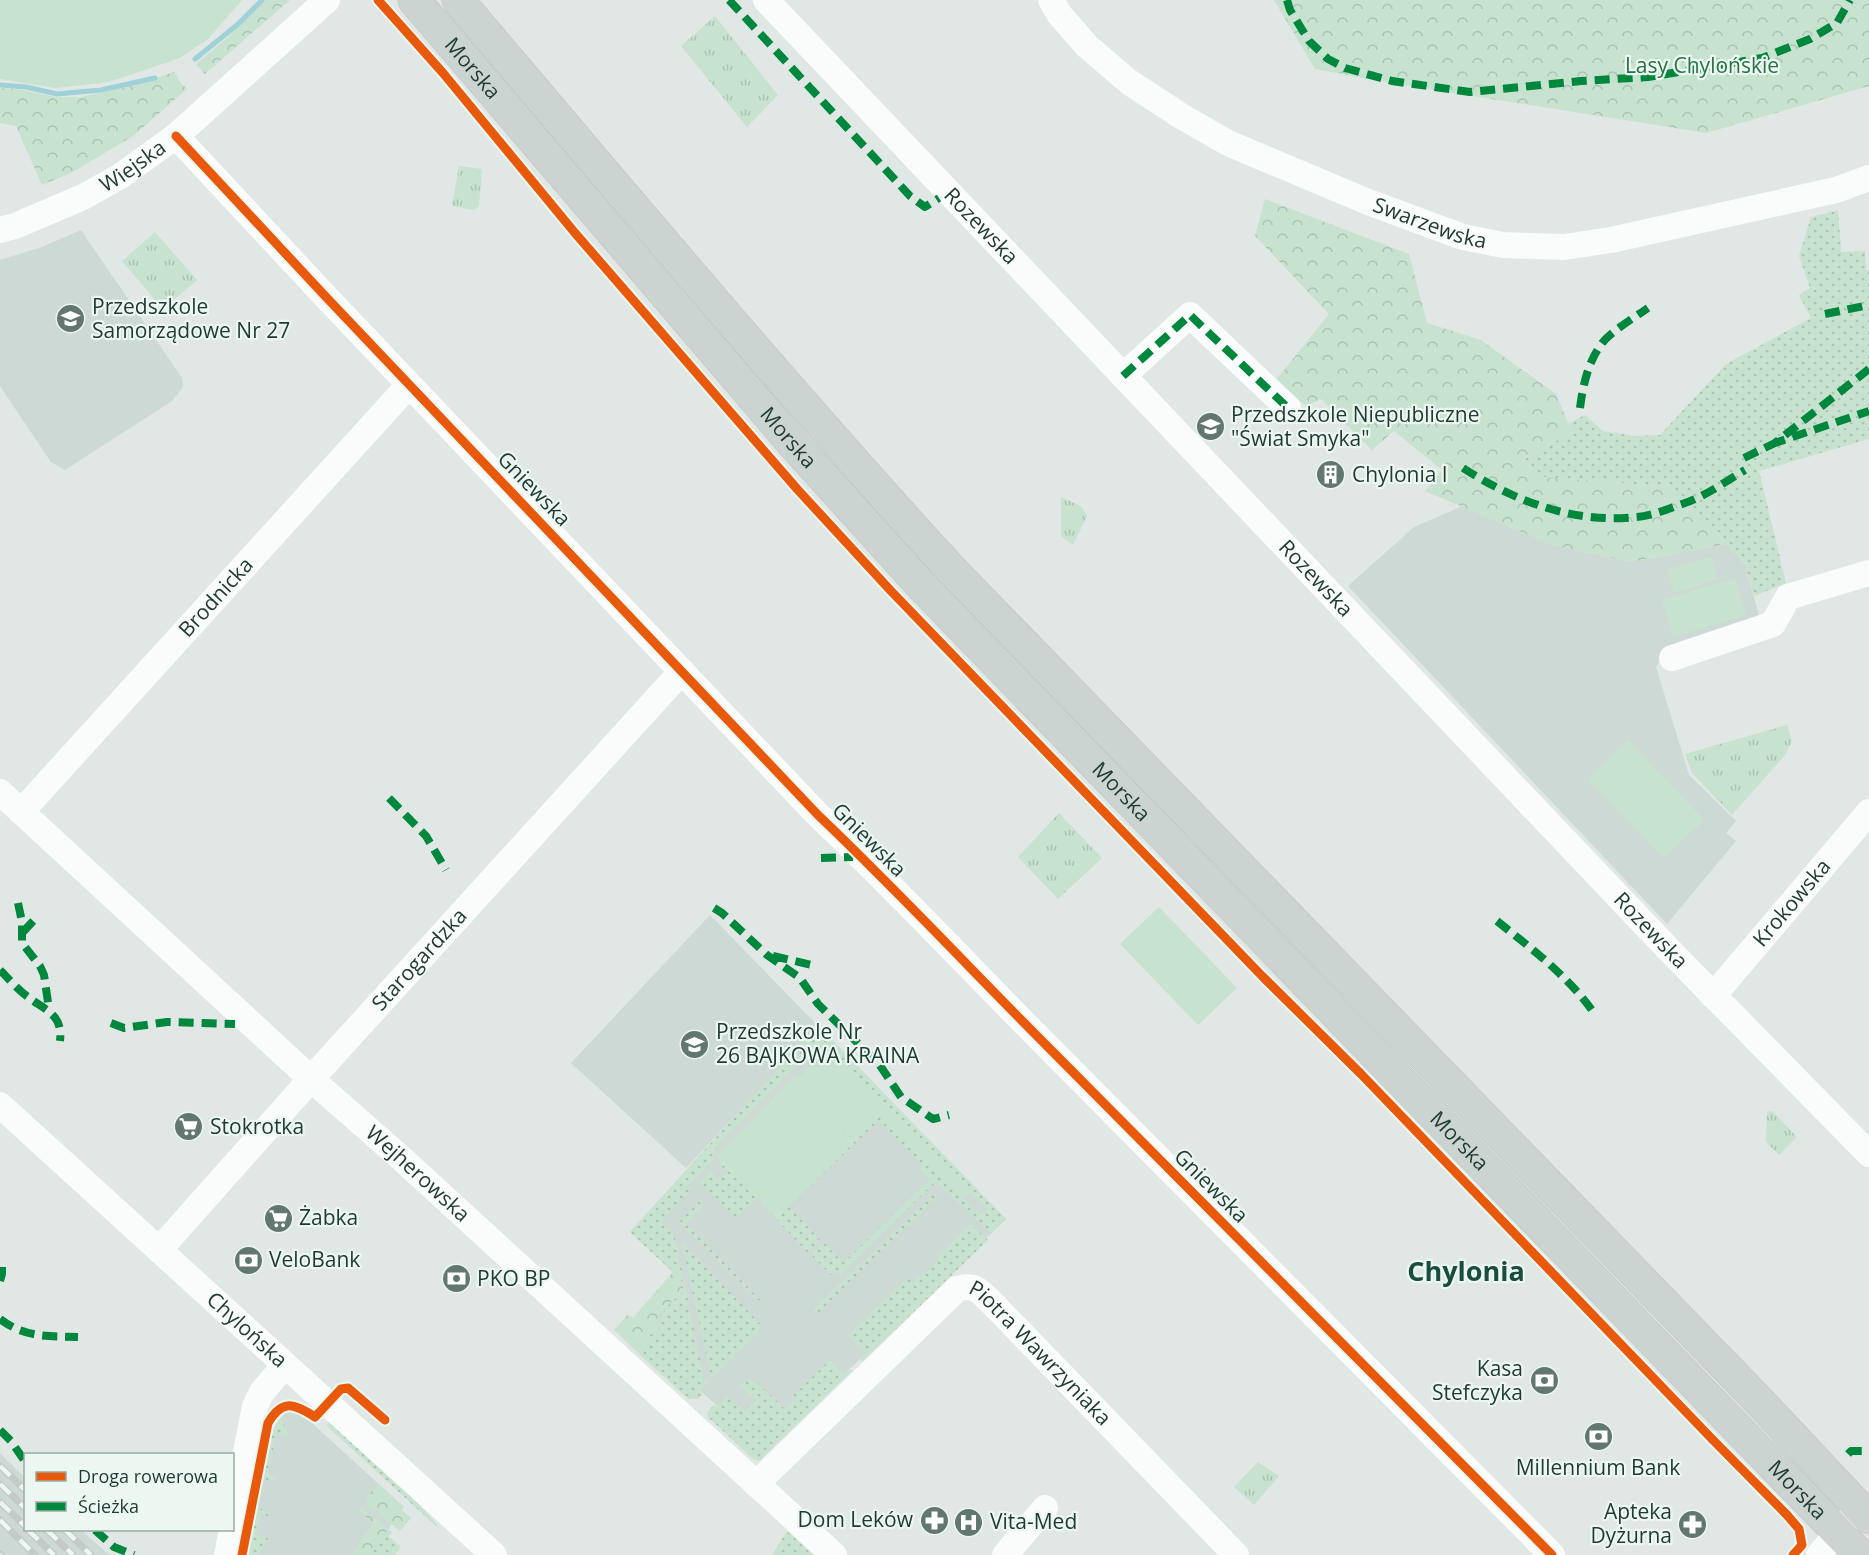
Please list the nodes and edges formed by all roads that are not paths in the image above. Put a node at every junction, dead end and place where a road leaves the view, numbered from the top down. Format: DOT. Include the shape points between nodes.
graph roads {
  1 [pos="327,0"];
  2 [pos="414,0"];
  3 [pos="458,0"];
  4 [pos="766,0"];
  5 [pos="1051,0"];
  6 [pos="176,136"];
  7 [pos="1869,178"];
  8 [pos="0,230"];
  9 [pos="1123,376"];
  10 [pos="409,384"];
  11 [pos="1288,408"];
  12 [pos="1869,573"];
  13 [pos="1672,658"];
  14 [pos="682,671"];
  15 [pos="0,792"];
  16 [pos="21,812"];
  17 [pos="1869,812"];
  18 [pos="1713,996"];
  19 [pos="311,1079"];
  20 [pos="0,1105"];
  21 [pos="1867,1149"];
  22 [pos="159,1250"];
  23 [pos="284,1366"];
  24 [pos="756,1484"];
  25 [pos="1866,1507"];
  26 [pos="1046,1508"];
  27 [pos="234,1516"];
  28 [pos="231,1531"];
  29 [pos="1828,1544"];
  30 [pos="227,1555"];
  31 [pos="494,1555"];
  32 [pos="834,1555"];
  33 [pos="1005,1555"];
  34 [pos="1236,1555"];
  35 [pos="1552,1555"];
  36 [pos="1860,1555"];
  1 -- 6 [label="street, Wiejska"];
  2 -- 29 [label="main road, Morska" via="840,497"];
  3 -- 25 [label="main road, Morska" via="864,475 947,565"];
  4 -- 9 [label="street, Rozewska"];
  5 -- 7 [label="street, Swarzewska" via="1087,46 1181,117 1228,143 1433,227 1482,242 1553,247 1611,240 1836,190"];
  6 -- 8 [label="street, Wiejska" via="84,197"];
  6 -- 10 [label="street, Gniewska"];
  9 -- 11 [label="street" via="1190,315"];
  9 -- 18 [label="street, Rozewska"];
  10 -- 14 [label="street, Gniewska"];
  10 -- 16 [label="street, Brodnicka"];
  12 -- 13 [label="street" via="1788,597 1773,624"];
  14 -- 19 [label="street, Starogardzka"];
  14 -- 35 [label="street, Gniewska" via="818,815"];
  15 -- 16 [label="street, Wejherowska"];
  16 -- 19 [label="street, Wejherowska"];
  17 -- 18 [label="street, Krokowska"];
  18 -- 21 [label="street, Rozewska"];
  19 -- 22 [label="street, Starogardzka"];
  19 -- 24 [label="street, Wejherowska"];
  20 -- 22 [label="street, Chylońska"];
  22 -- 23 [label="street, Chylońska"];
  23 -- 27 [label="street" via="255,1406"];
  23 -- 31 [label="street, Chylońska"];
  24 -- 32 [label="street, Wejherowska"];
  24 -- 34 [label="street, Piotra Wawrzyniaka" via="957,1289 967,1286 978,1289"];
  25 -- 29 [label="street"];
  26 -- 33 [label="street"];
  28 -- 30 [label="street"];
  29 -- 36 [label="main road, Morska"];
}
